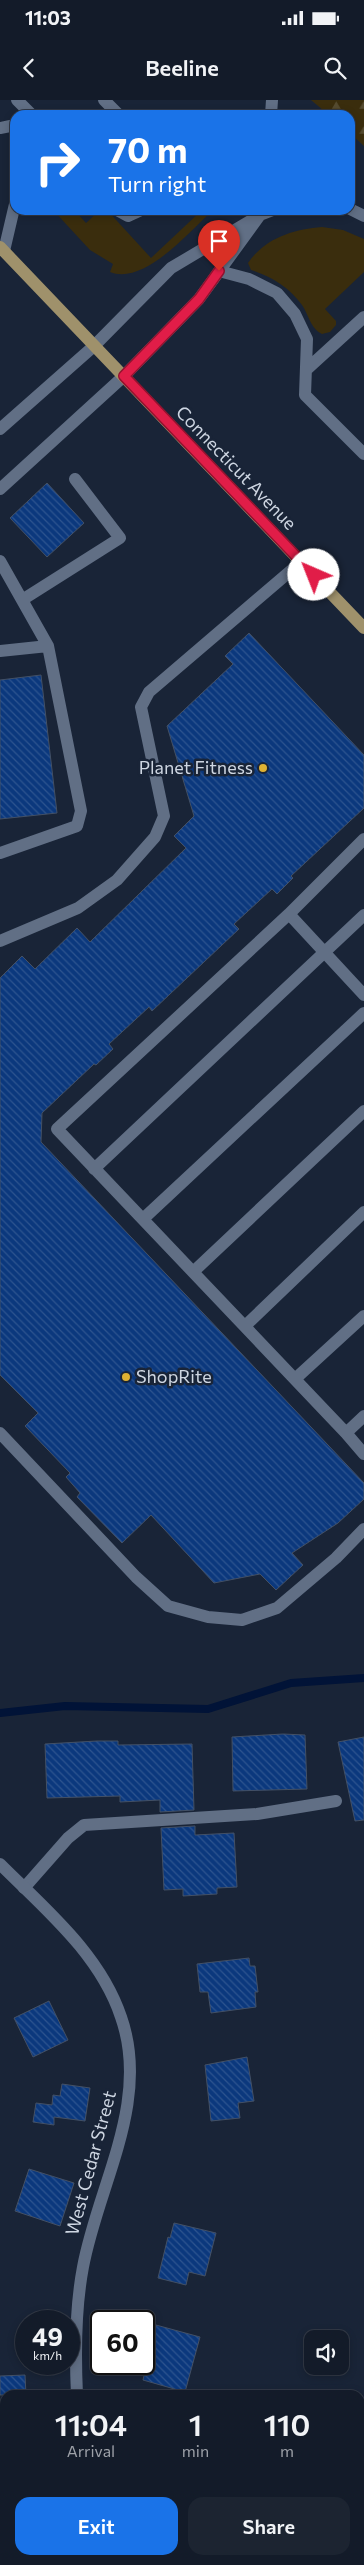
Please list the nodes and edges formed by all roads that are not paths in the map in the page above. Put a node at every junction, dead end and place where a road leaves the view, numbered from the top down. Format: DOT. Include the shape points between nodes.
graph roads {
  1 [pos="17,100"];
  2 [pos="104,100"];
  3 [pos="27,110"];
  4 [pos="114,110"];
  5 [pos="12,215"];
  6 [pos="262,215"];
  7 [pos="265,215"];
  8 [pos="2,249"];
  9 [pos="219,271"];
  10 [pos="362,323"];
  11 [pos="94,346"];
  12 [pos="306,370"];
  13 [pos="124,376"];
  14 [pos="0,429"];
  15 [pos="364,454"];
  16 [pos="75,478"];
  17 [pos="0,489"];
  18 [pos="0,562"];
  19 [pos="301,562"];
  20 [pos="22,600"];
  21 [pos="364,628"];
  22 [pos="48,646"];
  23 [pos="0,651"];
  24 [pos="364,839"];
  25 [pos="0,852"];
  26 [pos="289,914"];
  27 [pos="364,914"];
  28 [pos="0,942"];
  29 [pos="325,952"];
  30 [pos="364,995"];
  31 [pos="364,1013"];
  32 [pos="364,1111"];
  33 [pos="94,1169"];
  34 [pos="364,1212"];
  35 [pos="143,1219"];
  36 [pos="194,1272"];
  37 [pos="364,1316"];
  38 [pos="244,1326"];
  39 [pos="295,1379"];
  40 [pos="364,1416"];
  41 [pos="346,1432"];
  42 [pos="0,1433"];
  43 [pos="364,1454"];
  44 [pos="364,1529"];
  45 [pos="336,1801"];
  46 [pos="0,1864"];
  47 [pos="24,1888"];
  48 [pos="77,2390"];
  1 -- 3 [label="street"];
  2 -- 4 [label="street"];
  5 -- 8 [label="street"];
  6 -- 11 [label="street" via="171,268"];
  7 -- 9 [label="street"];
  8 -- 11 [label="main road, Connecticut Avenue"];
  9 -- 12 [label="street" via="249,279 277,293 295,314 307,339"];
  9 -- 13 [label="street" via="199,299"];
  10 -- 12 [label="street"];
  11 -- 13 [label="main road, Connecticut Avenue"];
  11 -- 14 [label="street"];
  12 -- 15 [label="street" via="305,395"];
  13 -- 17 [label="street"];
  13 -- 19 [label="main road, Connecticut Avenue"];
  16 -- 20 [label="street" via="120,538"];
  18 -- 20 [label="street"];
  19 -- 21 [label="main road, Connecticut Avenue"];
  19 -- 28 [label="street" via="149,692 141,707 164,816 156,837 116,880 78,908"];
  20 -- 22 [label="street"];
  22 -- 23 [label="street"];
  22 -- 25 [label="street" via="80,811 77,826"];
  24 -- 26 [label="street"];
  26 -- 29 [label="street"];
  26 -- 33 [label="street" via="57,1129"];
  27 -- 29 [label="street"];
  29 -- 30 [label="street"];
  29 -- 33 [label="street"];
  31 -- 35 [label="street"];
  32 -- 36 [label="street"];
  33 -- 35 [label="street"];
  34 -- 38 [label="street"];
  35 -- 36 [label="street"];
  36 -- 38 [label="street"];
  37 -- 39 [label="street"];
  38 -- 39 [label="street"];
  39 -- 41 [label="street"];
  40 -- 41 [label="street"];
  41 -- 43 [label="street"];
  42 -- 44 [label="street" via="136,1577 168,1606 208,1617 242,1620 277,1608 336,1558"];
  45 -- 47 [label="street" via="257,1814 84,1825 68,1838"];
  46 -- 47 [label="street, West Cedar Street"];
  47 -- 48 [label="street, West Cedar Street" via="88,1956 122,2017 128,2044 130,2082 126,2113 91,2231 78,2300"];
}
